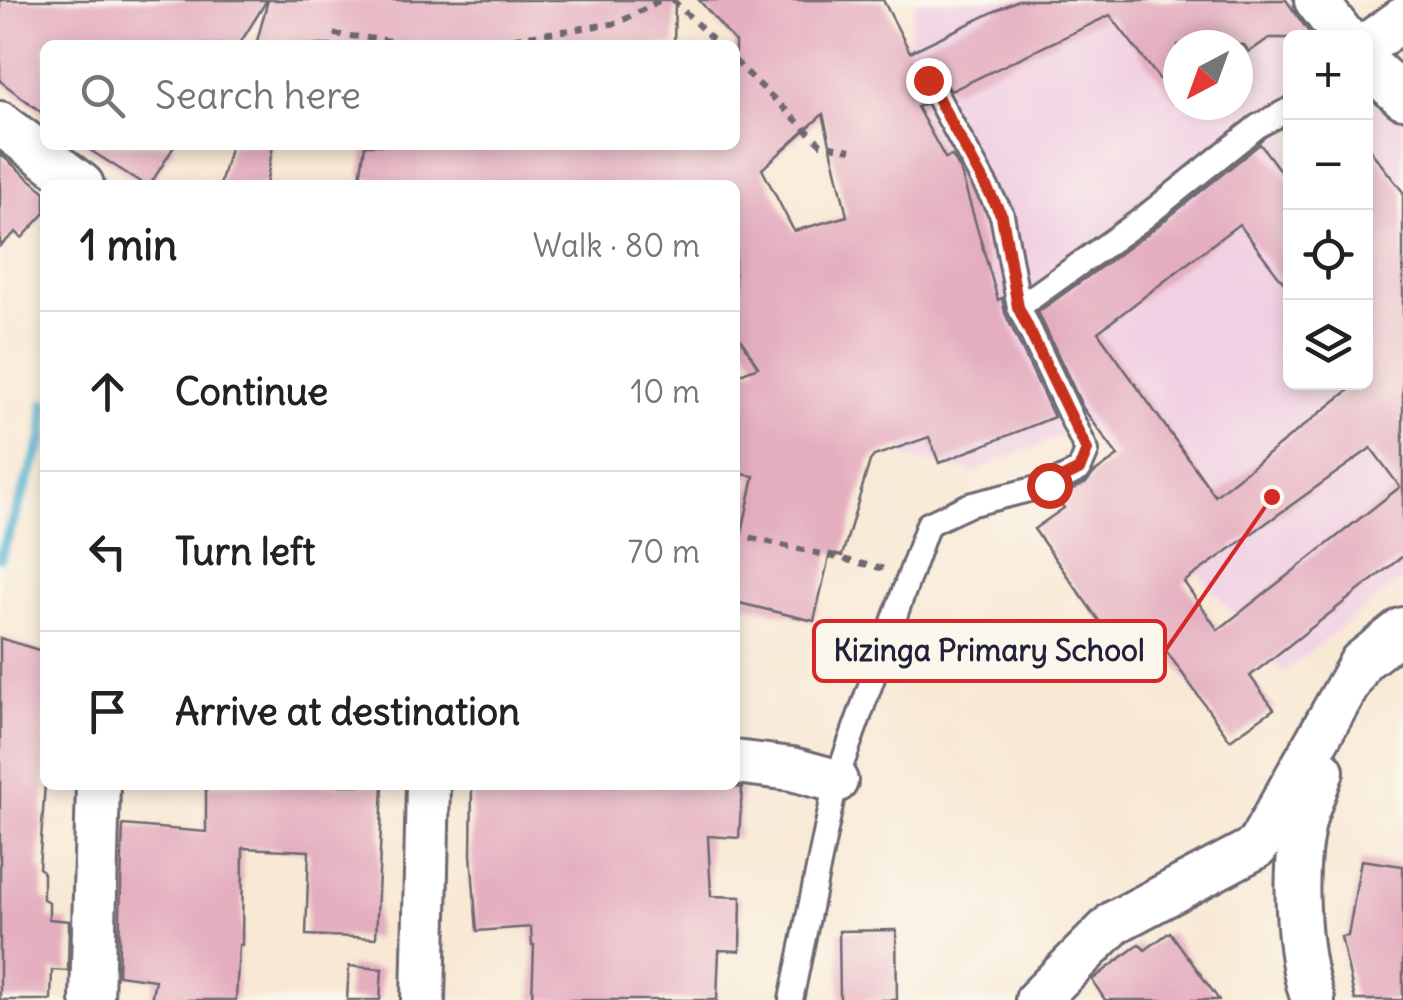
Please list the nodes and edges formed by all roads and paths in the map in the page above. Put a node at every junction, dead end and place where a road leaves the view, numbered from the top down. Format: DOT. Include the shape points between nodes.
graph roads {
  1 [pos="661,0"];
  2 [pos="672,0"];
  3 [pos="1316,0"];
  4 [pos="1403,19"];
  5 [pos="1340,30"];
  6 [pos="334,34"];
  7 [pos="384,40"];
  8 [pos="501,40"];
  9 [pos="713,40"];
  10 [pos="1373,47"];
  11 [pos="740,66"];
  12 [pos="1373,68"];
  13 [pos="928,80"];
  14 [pos="1403,97"];
  15 [pos="1283,113"];
  16 [pos="0,123"];
  17 [pos="852,150"];
  18 [pos="75,180"];
  19 [pos="1018,307"];
  20 [pos="740,535"];
  21 [pos="908,574"];
  22 [pos="1403,629"];
  23 [pos="1361,662"];
  24 [pos="740,763"];
  25 [pos="836,781"];
  26 [pos="98,790"];
  27 [pos="428,790"];
  28 [pos="92,1000"];
  29 [pos="423,1000"];
  30 [pos="791,1000"];
  31 [pos="1037,1000"];
  32 [pos="1313,1000"];
  1 -- 8 [label="path" via="618,23"];
  2 -- 9 [label="path"];
  3 -- 5 [label="street"];
  4 -- 10 [label="street"];
  6 -- 7 [label="path"];
  11 -- 17 [label="path" via="820,144"];
  12 -- 14 [label="street"];
  13 -- 19 [label="lane" via="1002,216"];
  15 -- 19 [label="lane"];
  16 -- 18 [label="street"];
  19 -- 21 [label="lane" via="1087,450 1079,470 928,524"];
  20 -- 21 [label="path"];
  21 -- 25 [label="lane"];
  22 -- 23 [label="street"];
  23 -- 31 [label="street" via="1257,847 1115,922"];
  23 -- 32 [label="street" via="1305,818 1300,942"];
  24 -- 25 [label="street"];
  25 -- 30 [label="lane"];
  26 -- 28 [label="street"];
  27 -- 29 [label="street"];
}
